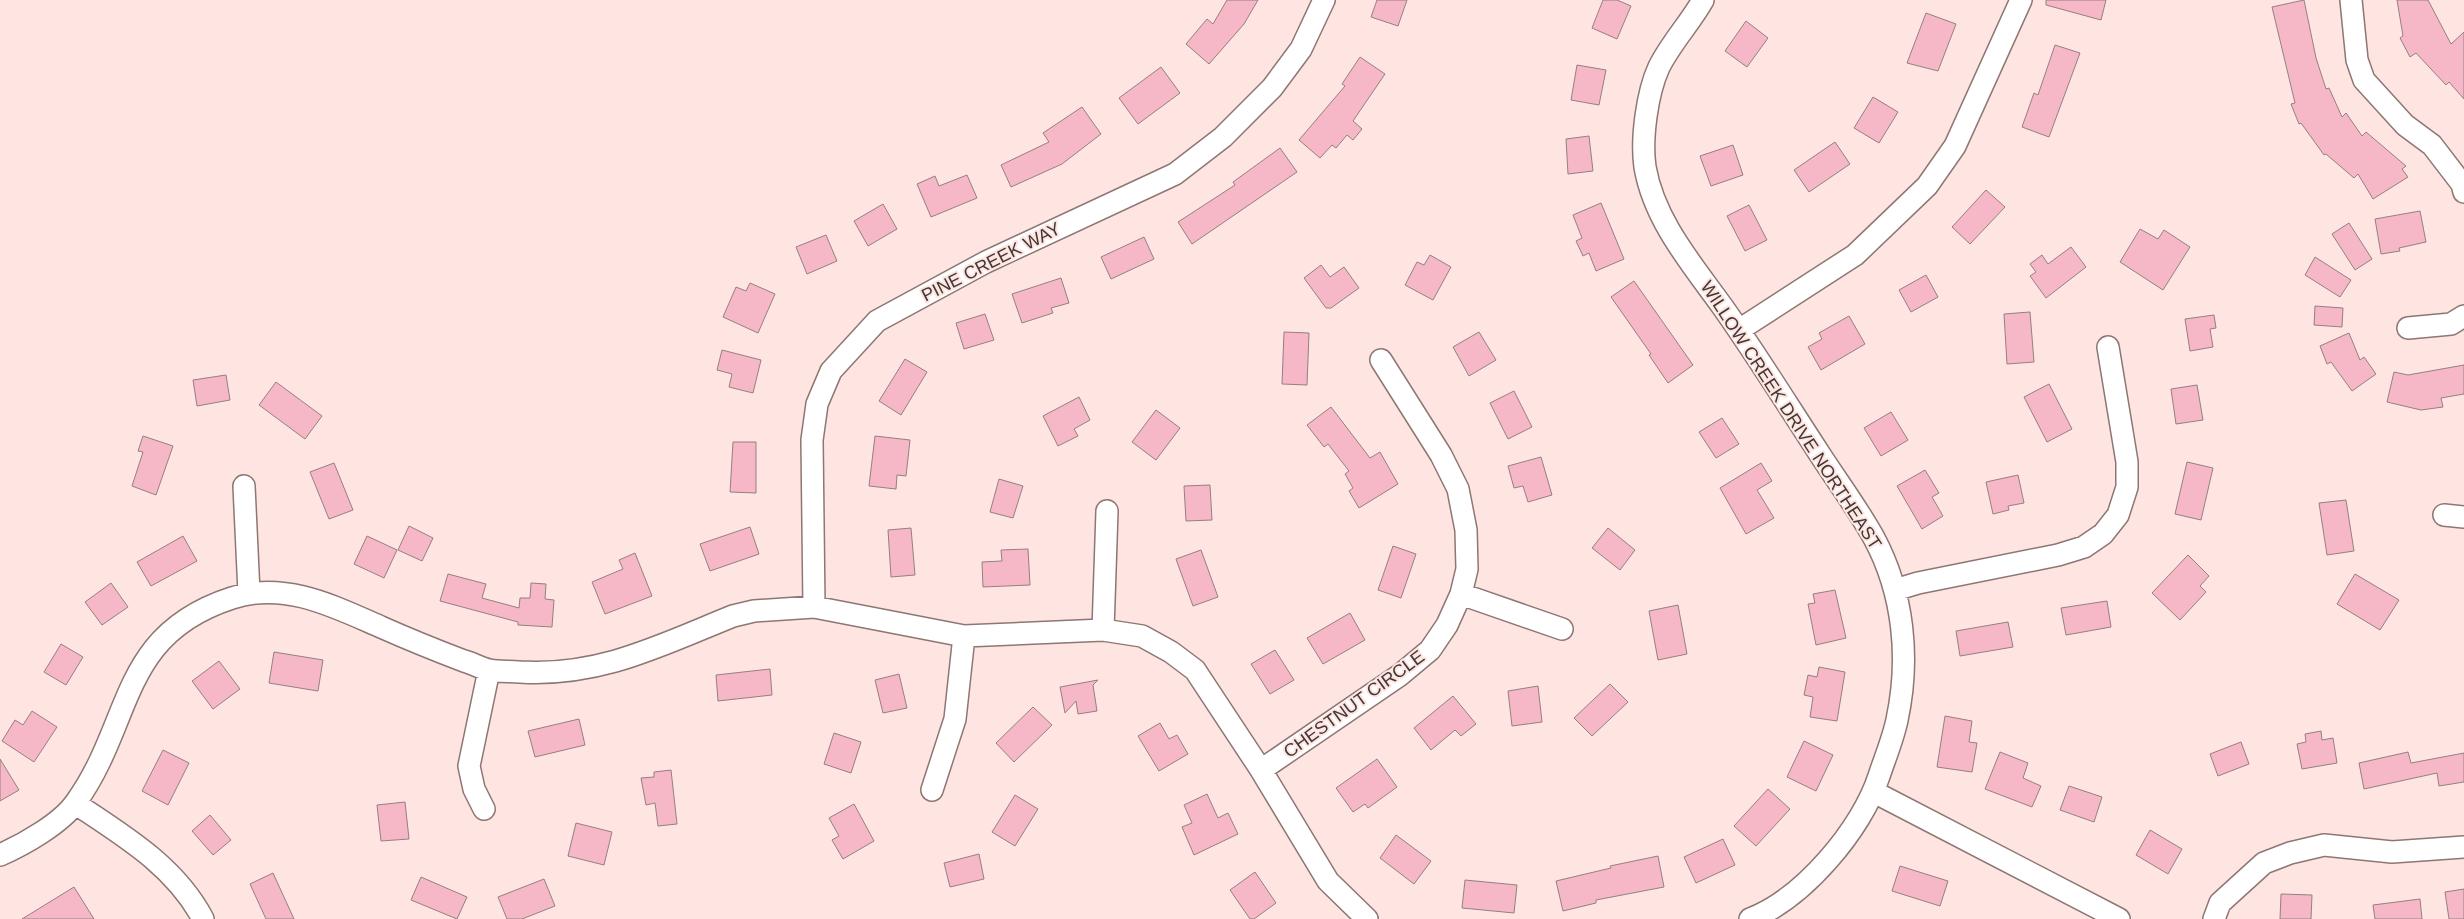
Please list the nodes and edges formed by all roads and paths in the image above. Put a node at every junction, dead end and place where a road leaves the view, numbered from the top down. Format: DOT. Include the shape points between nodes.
graph roads {
  1 [pos="1324,0"];
  2 [pos="1703,0"];
  3 [pos="2021,0"];
  4 [pos="2351,0"];
  5 [pos="2464,192"];
  6 [pos="2464,316"];
  7 [pos="2408,328"];
  8 [pos="1739,330"];
  9 [pos="2108,347"];
  10 [pos="1381,360"];
  11 [pos="244,486"];
  12 [pos="1107,511"];
  13 [pos="1896,590"];
  14 [pos="249,593"];
  15 [pos="1461,594"];
  16 [pos="814,607"];
  17 [pos="1562,629"];
  18 [pos="1103,630"];
  19 [pos="964,636"];
  20 [pos="488,670"];
  21 [pos="1261,770"];
  22 [pos="932,790"];
  23 [pos="1874,792"];
  24 [pos="76,804"];
  25 [pos="484,809"];
  26 [pos="2464,847"];
  27 [pos="0,855"];
  28 [pos="203,919"];
  29 [pos="1367,919"];
  30 [pos="1750,919"];
  31 [pos="2119,919"];
  32 [pos="2214,919"];
  1 -- 16 [label="street, PINE CREEK WAY" via="1301,49 1272,88 1223,137 1175,174 986,262 877,321 831,371 817,404 812,440"];
  2 -- 8 [label="street, WILLOW CREEK DRIVE NORTHEAST" via="1659,68 1644,133 1645,166 1654,199 1670,232"];
  3 -- 8 [label="street" via="1955,146 1927,186 1855,255"];
  4 -- 5 [label="street" via="2357,60 2364,80 2405,124 2432,145 2462,184"];
  6 -- 7 [label="street" via="2451,324"];
  8 -- 13 [label="street, WILLOW CREEK DRIVE NORTHEAST" via="1874,537"];
  9 -- 13 [label="street" via="2128,462 2127,487 2118,516 2103,534 2084,547 2058,555"];
  10 -- 15 [label="street, CHESTNUT CIRCLE" via="1441,455 1458,489 1466,530 1467,569"];
  11 -- 14 [label="street"];
  12 -- 18 [label="street"];
  13 -- 23 [label="street, WILLOW CREEK DRIVE NORTHEAST" via="1903,630 1904,673 1897,721"];
  14 -- 20 [label="street" via="284,593 315,599"];
  14 -- 24 [label="street" via="196,613 162,638 142,666 96,768"];
  15 -- 17 [label="street"];
  15 -- 21 [label="street, CHESTNUT CIRCLE" via="1430,650 1400,676"];
  16 -- 19 [label="street"];
  16 -- 20 [label="street" via="754,611 733,616 634,656 596,667 561,672"];
  18 -- 19 [label="street"];
  18 -- 21 [label="street" via="1142,636 1195,670"];
  19 -- 22 [label="street" via="955,719"];
  20 -- 25 [label="street" via="469,766 474,789"];
  21 -- 29 [label="street" via="1328,881"];
  23 -- 30 [label="street, WILLOW CREEK DRIVE NORTHEAST" via="1845,839 1815,875 1784,900"];
  23 -- 31 [label="street"];
  24 -- 27 [label="street" via="26,843"];
  24 -- 28 [label="street" via="158,862 190,898"];
  26 -- 32 [label="street" via="2392,852 2324,845 2290,853 2264,863 2220,903"];
}
